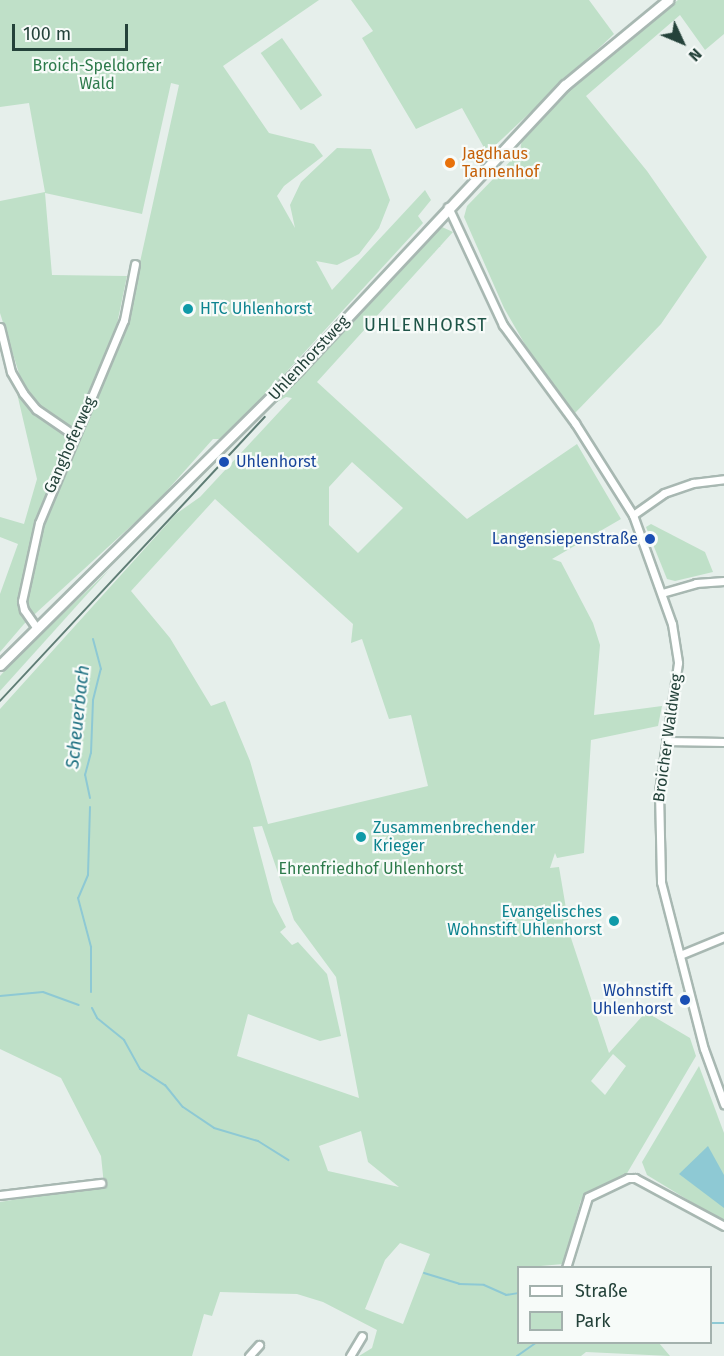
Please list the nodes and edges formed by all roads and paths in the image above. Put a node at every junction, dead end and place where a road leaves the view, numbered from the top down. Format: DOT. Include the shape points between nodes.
graph roads {
  1 [pos="668,0"];
  2 [pos="448,207"];
  3 [pos="135,264"];
  4 [pos="0,327"];
  5 [pos="74,435"];
  6 [pos="722,476"];
  7 [pos="633,515"];
  8 [pos="724,580"];
  9 [pos="662,593"];
  10 [pos="36,627"];
  11 [pos="0,665"];
  12 [pos="666,741"];
  13 [pos="724,741"];
  14 [pos="724,937"];
  15 [pos="680,955"];
  16 [pos="724,1104"];
  17 [pos="101,1183"];
  18 [pos="0,1195"];
  19 [pos="724,1226"];
  20 [pos="567,1266"];
  21 [pos="362,1336"];
  22 [pos="259,1345"];
  23 [pos="249,1356"];
  24 [pos="350,1356"];
  1 -- 2 [label="main road, Uhlenhorstweg" via="565,85"];
  2 -- 7 [label="street, Broicher Waldweg" via="503,325 574,423"];
  2 -- 10 [label="main road, Uhlenhorstweg" via="194,477"];
  3 -- 5 [label="street, Ganghoferweg" via="124,320"];
  4 -- 5 [label="street" via="11,372 23,393 36,409"];
  5 -- 10 [label="street, Ganghoferweg" via="46,500 22,601"];
  6 -- 7 [label="street" via="664,493"];
  7 -- 9 [label="street, Broicher Waldweg"];
  8 -- 9 [label="street"];
  9 -- 12 [label="street, Broicher Waldweg" via="678,663"];
  10 -- 11 [label="main road, Uhlenhorstweg"];
  12 -- 13 [label="street"];
  12 -- 15 [label="street, Broicher Waldweg" via="659,792 658,848 668,917"];
  14 -- 15 [label="street"];
  15 -- 16 [label="street, Broicher Waldweg" via="704,1049"];
  17 -- 18 [label="street"];
  19 -- 20 [label="street" via="635,1178 588,1197"];
  21 -- 24 [label="street"];
  22 -- 23 [label="street"];
}
